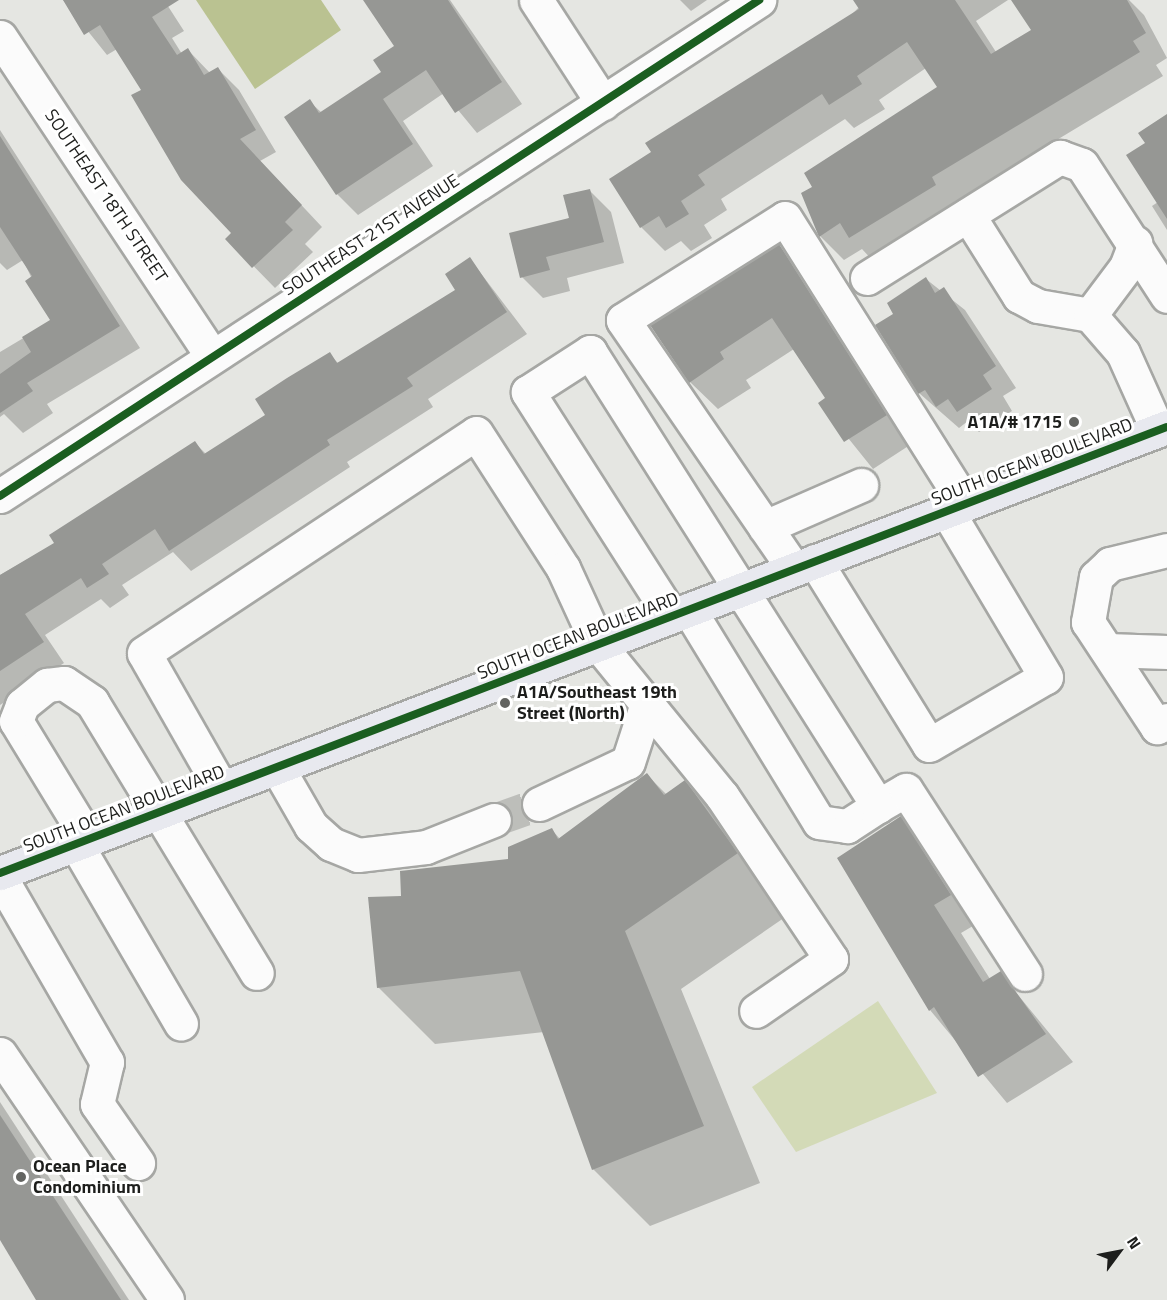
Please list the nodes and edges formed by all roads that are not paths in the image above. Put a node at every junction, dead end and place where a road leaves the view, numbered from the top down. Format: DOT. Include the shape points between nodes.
graph roads {
  1 [pos="536,0"];
  2 [pos="759,0"];
  3 [pos="0,37"];
  4 [pos="603,103"];
  5 [pos="968,215"];
  6 [pos="1135,243"];
  7 [pos="867,279"];
  8 [pos="1167,296"];
  9 [pos="1090,315"];
  10 [pos="212,355"];
  11 [pos="1162,429"];
  12 [pos="861,485"];
  13 [pos="0,496"];
  14 [pos="956,507"];
  15 [pos="765,526"];
  16 [pos="1167,550"];
  17 [pos="805,565"];
  18 [pos="743,589"];
  19 [pos="680,613"];
  20 [pos="598,644"];
  21 [pos="1107,650"];
  22 [pos="1167,652"];
  23 [pos="647,703"];
  24 [pos="1167,720"];
  25 [pos="277,767"];
  26 [pos="221,788"];
  27 [pos="539,804"];
  28 [pos="878,806"];
  29 [pos="160,812"];
  30 [pos="494,820"];
  31 [pos="82,841"];
  32 [pos="3,867"];
  33 [pos="257,973"];
  34 [pos="1024,975"];
  35 [pos="756,1011"];
  36 [pos="181,1024"];
  37 [pos="0,1054"];
  38 [pos="138,1163"];
  39 [pos="167,1300"];
  1 -- 4 [label="street"];
  2 -- 4 [label="street, SOUTHEAST 21ST AVENUE"];
  3 -- 10 [label="street, SOUTHEAST 18TH STREET"];
  4 -- 10 [label="street, SOUTHEAST 21ST AVENUE"];
  5 -- 6 [label="street" via="1060,158 1072,159 1082,165"];
  5 -- 7 [label="street"];
  5 -- 9 [label="street" via="1019,296 1038,306"];
  6 -- 8 [label="street"];
  6 -- 9 [label="street" via="1126,267"];
  9 -- 11 [label="street" via="1123,353"];
  10 -- 13 [label="street, SOUTHEAST 21ST AVENUE"];
  11 -- 14 [label="main road, SOUTH OCEAN BOULEVARD"];
  12 -- 15 [label="street"];
  14 -- 15 [label="street" via="785,218 623,320"];
  14 -- 17 [label="main road, SOUTH OCEAN BOULEVARD"];
  14 -- 17 [label="street" via="1046,677 929,745"];
  15 -- 17 [label="street"];
  16 -- 21 [label="street" via="1110,564 1096,577 1088,622"];
  17 -- 18 [label="main road, SOUTH OCEAN BOULEVARD"];
  18 -- 19 [label="main road, SOUTH OCEAN BOULEVARD"];
  18 -- 19 [label="street" via="590,352 528,392"];
  18 -- 28 [label="street"];
  19 -- 20 [label="main road, SOUTH OCEAN BOULEVARD"];
  19 -- 28 [label="street" via="819,822 847,826"];
  20 -- 23 [label="street"];
  20 -- 25 [label="main road, SOUTH OCEAN BOULEVARD"];
  20 -- 26 [label="street" via="563,568 476,433 144,653"];
  21 -- 22 [label="street"];
  21 -- 24 [label="street" via="1157,727"];
  23 -- 27 [label="street" via="628,762"];
  23 -- 35 [label="street" via="722,796 831,959"];
  25 -- 26 [label="main road, SOUTH OCEAN BOULEVARD"];
  25 -- 30 [label="street" via="311,825 331,844 358,855 426,847"];
  26 -- 29 [label="main road, SOUTH OCEAN BOULEVARD"];
  28 -- 34 [label="street" via="906,790"];
  29 -- 31 [label="main road, SOUTH OCEAN BOULEVARD"];
  29 -- 31 [label="street" via="92,702 64,683 47,686 22,705 16,721"];
  29 -- 33 [label="street"];
  31 -- 32 [label="main road, SOUTH OCEAN BOULEVARD"];
  31 -- 36 [label="street"];
  32 -- 38 [label="street" via="107,1062 97,1104"];
  37 -- 39 [label="street"];
}
